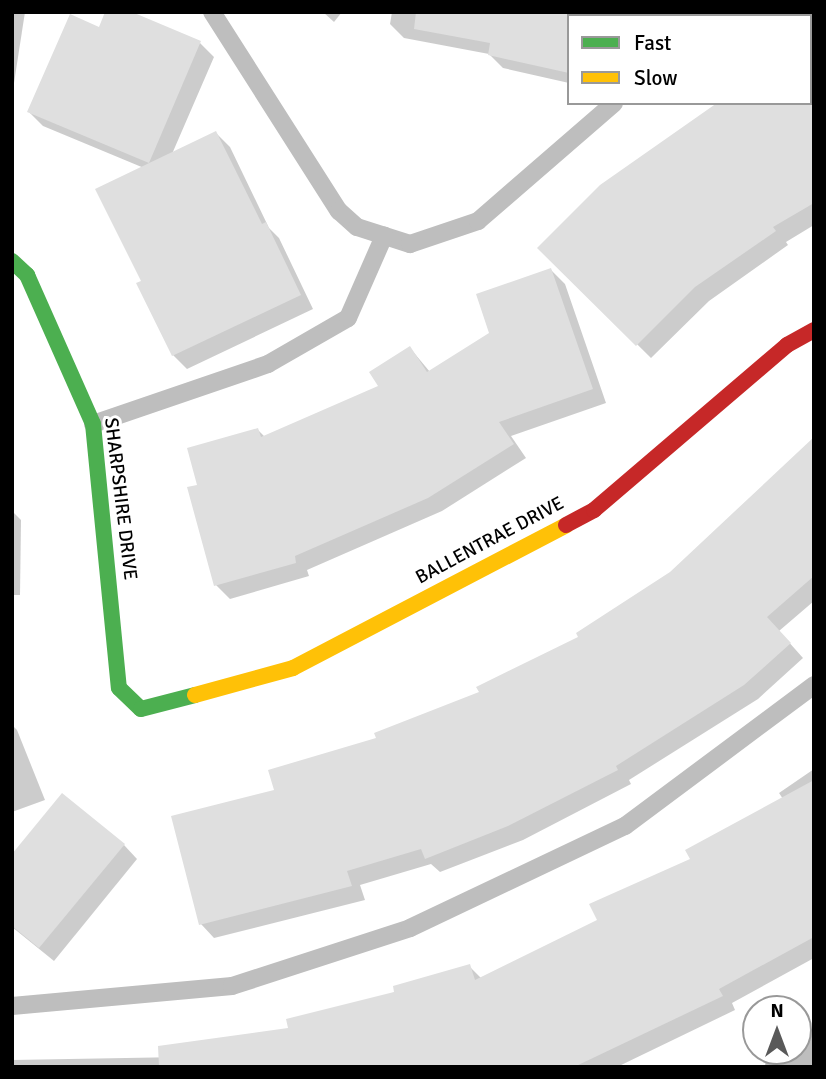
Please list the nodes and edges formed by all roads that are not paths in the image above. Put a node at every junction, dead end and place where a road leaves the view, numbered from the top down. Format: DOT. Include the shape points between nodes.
graph roads {
  1 [pos="212,12"];
  2 [pos="612,105"];
  3 [pos="384,236"];
  4 [pos="12,261"];
  5 [pos="814,330"];
  6 [pos="93,424"];
  7 [pos="814,685"];
  8 [pos="141,709"];
  9 [pos="12,1006"];
  10 [pos="814,1046"];
  11 [pos="782,1067"];
  1 -- 3 [label="lane" via="339,211 357,226"];
  2 -- 3 [label="lane" via="478,221 410,244"];
  3 -- 6 [label="lane" via="348,318 268,364"];
  4 -- 6 [label="street, SHARPSHIRE DRIVE" via="27,275"];
  5 -- 8 [label="street, BALLENTRAE DRIVE" via="787,345 594,510 293,668"];
  6 -- 8 [label="street, SHARPSHIRE DRIVE" via="119,688"];
  7 -- 9 [label="lane" via="625,826 410,928 232,986"];
  10 -- 11 [label="street"];
}
